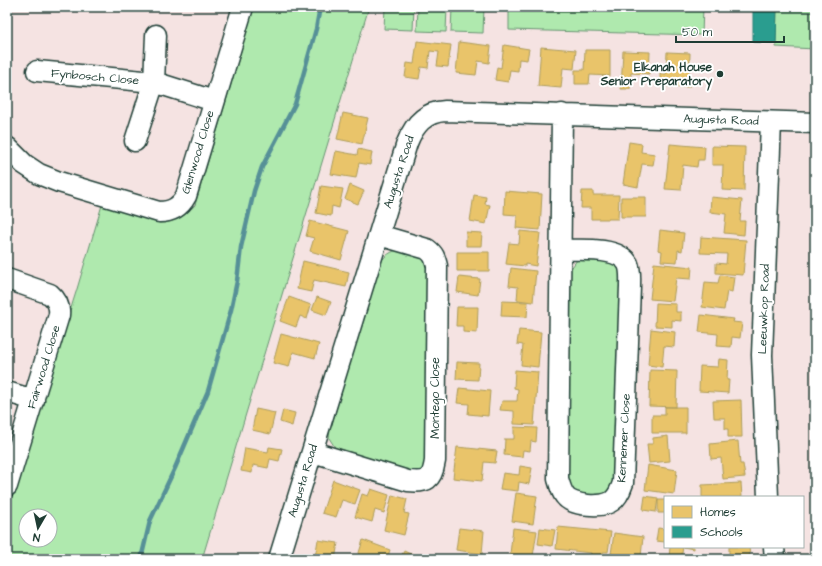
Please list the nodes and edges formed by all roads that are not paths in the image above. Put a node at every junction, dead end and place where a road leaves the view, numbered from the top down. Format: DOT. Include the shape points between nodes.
graph roads {
  1 [pos="243,7"];
  2 [pos="156,36"];
  3 [pos="37,71"];
  4 [pos="154,82"];
  5 [pos="214,101"];
  6 [pos="562,114"];
  7 [pos="771,122"];
  8 [pos="815,123"];
  9 [pos="135,141"];
  10 [pos="7,147"];
  11 [pos="379,235"];
  12 [pos="561,250"];
  13 [pos="7,279"];
  14 [pos="7,392"];
  15 [pos="34,400"];
  16 [pos="312,452"];
  17 [pos="7,486"];
  18 [pos="768,496"];
  19 [pos="774,548"];
  20 [pos="279,559"];
  21 [pos="775,559"];
  1 -- 5 [label="street, Glenwood Close"];
  2 -- 4 [label="street, Fynbosch Close"];
  3 -- 4 [label="street, Fynbosch Close"];
  4 -- 5 [label="street, Fynbosch Close"];
  4 -- 9 [label="street, Fynbosch Close"];
  5 -- 10 [label="street, Glenwood Close" via="186,196 178,207 166,212 159,212 39,174 24,164"];
  6 -- 7 [label="street, Augusta Road"];
  6 -- 11 [label="street, Augusta Road" via="445,111 430,114 417,124 411,133"];
  6 -- 12 [label="street, Kennemer Close"];
  7 -- 8 [label="street, Augusta Road"];
  7 -- 18 [label="street, Leeuwkop Road" via="762,355"];
  11 -- 16 [label="street, Augusta Road"];
  11 -- 16 [label="street, Montego Close" via="427,249 432,252 437,266 433,470 427,480 408,481"];
  12 -- 12 [label="street, Kennemer Close" via="613,253 624,258 629,269 623,483 615,498 607,504 571,502 565,497 558,479"];
  13 -- 15 [label="street, Fairwood Close" via="50,294 60,308"];
  14 -- 15 [label="street"];
  15 -- 17 [label="street, Fairwood Close"];
  16 -- 20 [label="street, Augusta Road"];
  19 -- 21 [label="street"];
}
